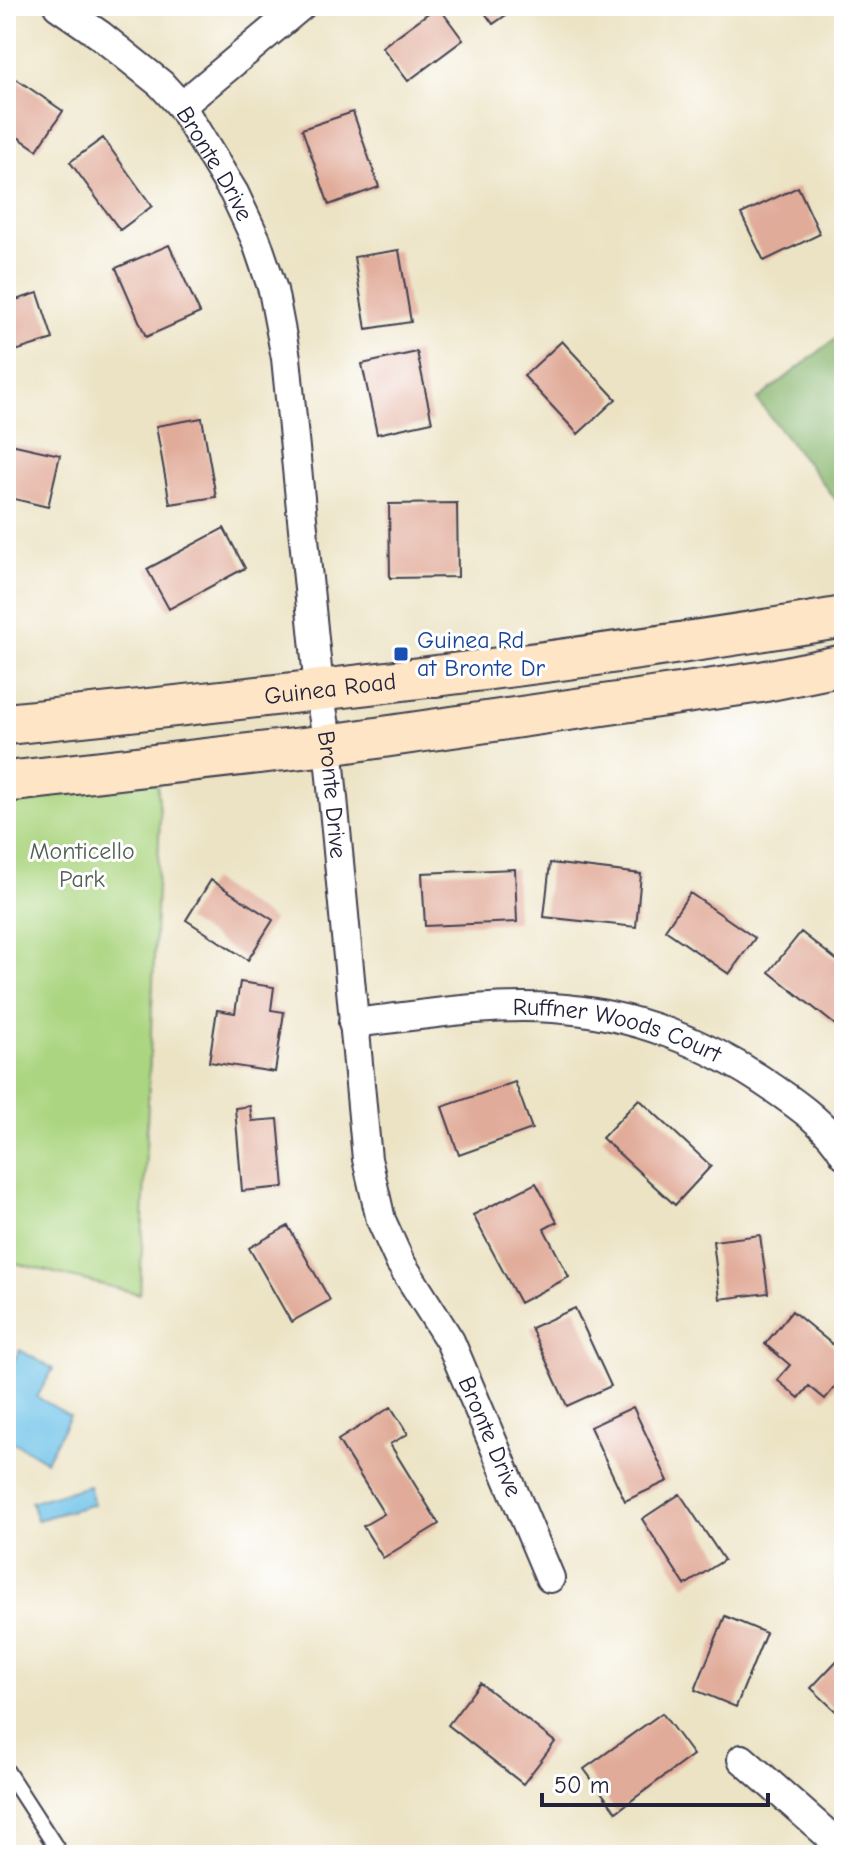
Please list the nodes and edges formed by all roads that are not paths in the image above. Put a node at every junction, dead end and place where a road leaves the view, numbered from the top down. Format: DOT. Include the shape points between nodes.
graph roads {
  1 [pos="58,6"];
  2 [pos="301,6"];
  3 [pos="181,106"];
  4 [pos="844,617"];
  5 [pos="844,665"];
  6 [pos="844,680"];
  7 [pos="761,682"];
  8 [pos="319,689"];
  9 [pos="6,724"];
  10 [pos="328,745"];
  11 [pos="6,782"];
  12 [pos="353,1023"];
  13 [pos="844,1154"];
  14 [pos="550,1578"];
  15 [pos="742,1759"];
  16 [pos="6,1770"];
  17 [pos="844,1849"];
  18 [pos="61,1855"];
  1 -- 3 [label="street, Bronte Drive" via="161,84"];
  2 -- 3 [label="street"];
  3 -- 8 [label="street, Bronte Drive" via="234,193 273,290 286,358"];
  4 -- 8 [label="main road, Guinea Road" via="681,644"];
  5 -- 7 [label="main road"];
  6 -- 7 [label="main road"];
  7 -- 10 [label="main road"];
  8 -- 9 [label="main road, Guinea Road"];
  8 -- 10 [label="street, Bronte Drive"];
  10 -- 11 [label="main road"];
  10 -- 12 [label="street, Bronte Drive"];
  12 -- 13 [label="street, Ruffner Woods Court" via="489,1008 552,1008 659,1029 756,1075 821,1126"];
  12 -- 14 [label="street, Bronte Drive" via="367,1159 381,1220 400,1262 450,1341"];
  15 -- 17 [label="street"];
  16 -- 18 [label="lane"];
}
